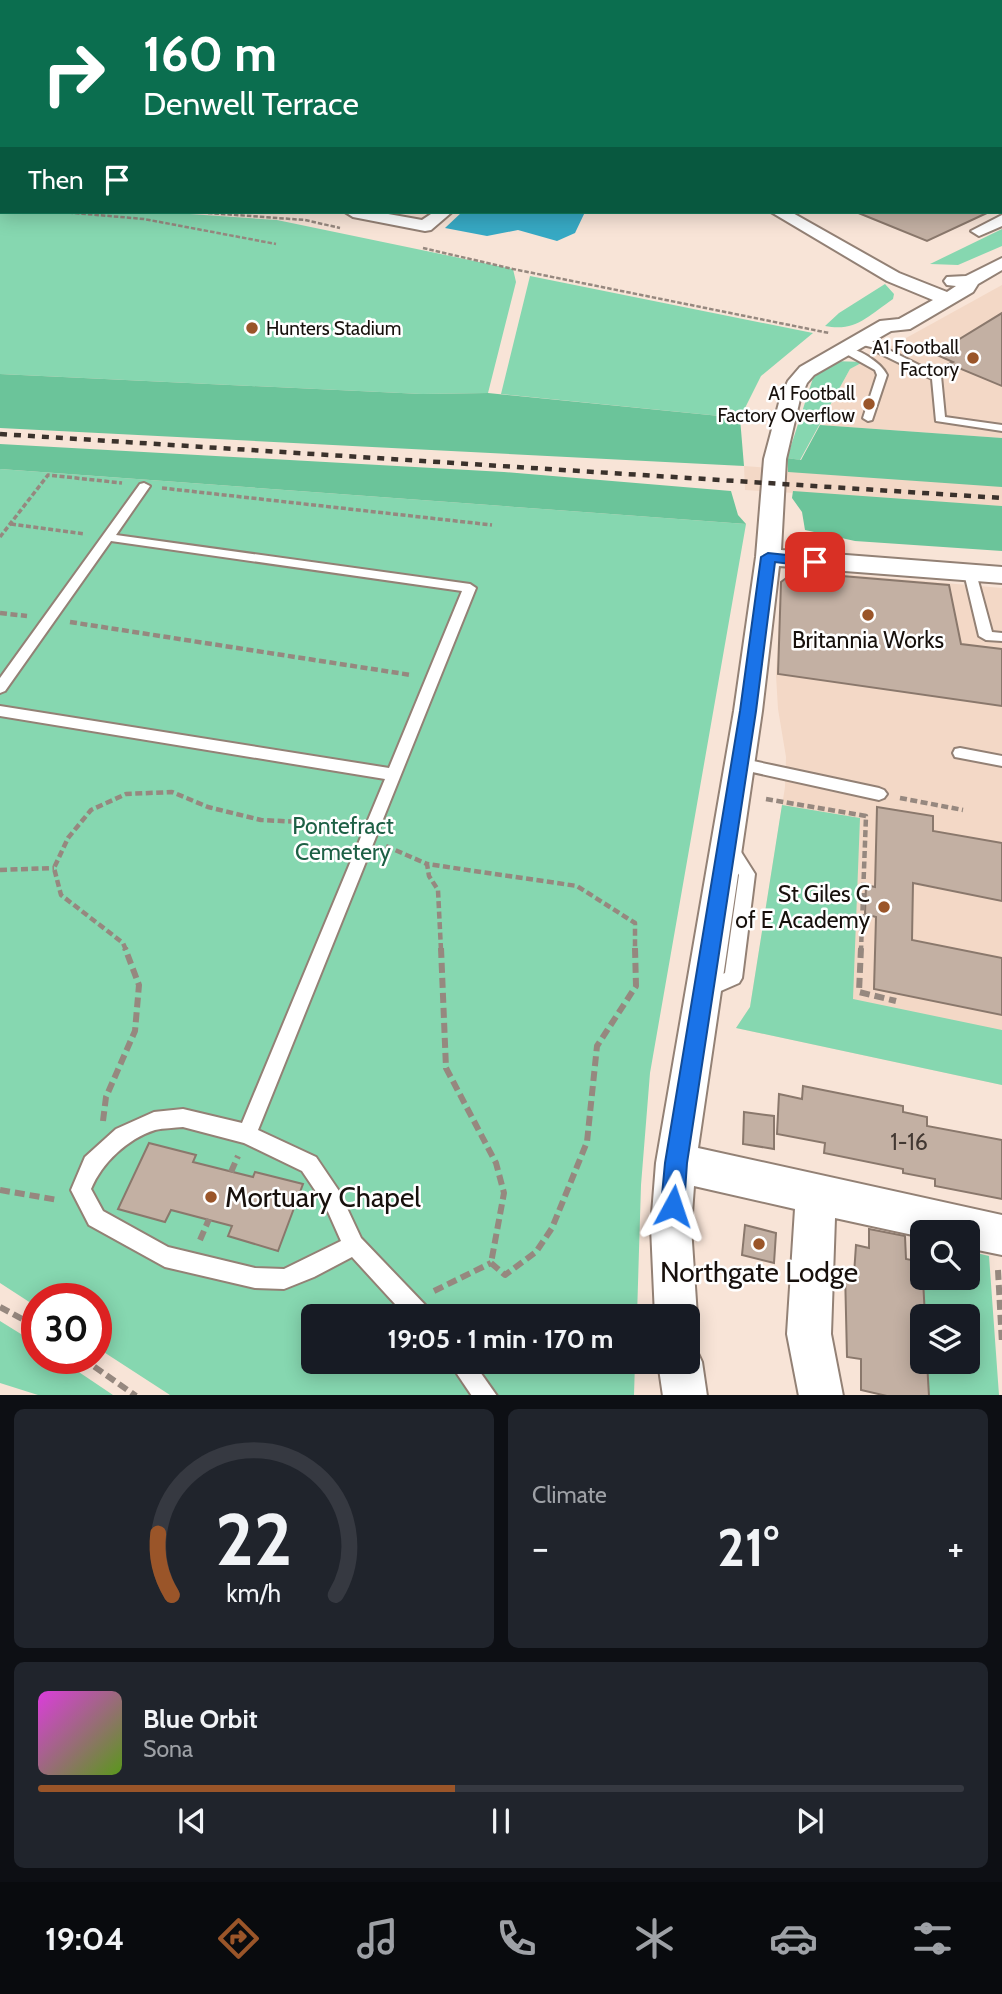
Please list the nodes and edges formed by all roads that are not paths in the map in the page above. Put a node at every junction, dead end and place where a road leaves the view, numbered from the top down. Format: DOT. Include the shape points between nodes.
graph roads {
  1 [pos="363,214"];
  2 [pos="442,214"];
  3 [pos="783,214"];
  4 [pos="1002,219"];
  5 [pos="979,231"];
  6 [pos="999,268"];
  7 [pos="950,290"];
  8 [pos="846,341"];
  9 [pos="868,418"];
  10 [pos="1002,428"];
  11 [pos="144,485"];
  12 [pos="107,537"];
  13 [pos="768,557"];
  14 [pos="970,573"];
  15 [pos="1002,575"];
  16 [pos="1002,637"];
  17 [pos="0,688"];
  18 [pos="0,711"];
  19 [pos="960,753"];
  20 [pos="1002,761"];
  21 [pos="739,764"];
  22 [pos="395,775"];
  23 [pos="879,794"];
  24 [pos="247,1134"];
  25 [pos="676,1163"];
  26 [pos="816,1195"];
  27 [pos="999,1234"];
  28 [pos="354,1245"];
  29 [pos="408,1304"];
  30 [pos="675,1304"];
  31 [pos="469,1374"];
  32 [pos="682,1374"];
  33 [pos="486,1395"];
  34 [pos="685,1395"];
  35 [pos="821,1395"];
  1 -- 2 [label="street" via="431,227"];
  3 -- 7 [label="street" via="893,277"];
  4 -- 5 [label="street"];
  6 -- 7 [label="street"];
  7 -- 8 [label="street" via="903,325 887,325"];
  8 -- 9 [label="lane" via="882,375"];
  8 -- 10 [label="lane" via="879,346 937,378 940,419"];
  8 -- 13 [label="street" via="797,381 790,399 775,459"];
  11 -- 12 [label="lane"];
  12 -- 17 [label="lane"];
  12 -- 22 [label="lane" via="470,588"];
  13 -- 14 [label="street"];
  13 -- 21 [label="street"];
  14 -- 15 [label="street"];
  14 -- 16 [label="lane" via="986,636"];
  18 -- 22 [label="lane"];
  19 -- 20 [label="lane"];
  21 -- 23 [label="lane"];
  21 -- 25 [label="street"];
  22 -- 24 [label="lane"];
  24 -- 28 [label="lane" via="309,1164 332,1198"];
  24 -- 28 [label="lane" via="183,1118 154,1121 123,1136 92,1164 81,1190 96,1218 165,1257 255,1278 285,1279"];
  25 -- 26 [label="street"];
  25 -- 30 [label="street" via="671,1227"];
  26 -- 27 [label="street"];
  26 -- 35 [label="street" via="809,1334"];
  28 -- 29 [label="lane"];
  31 -- 33 [label="lane"];
  32 -- 34 [label="street"];
}
